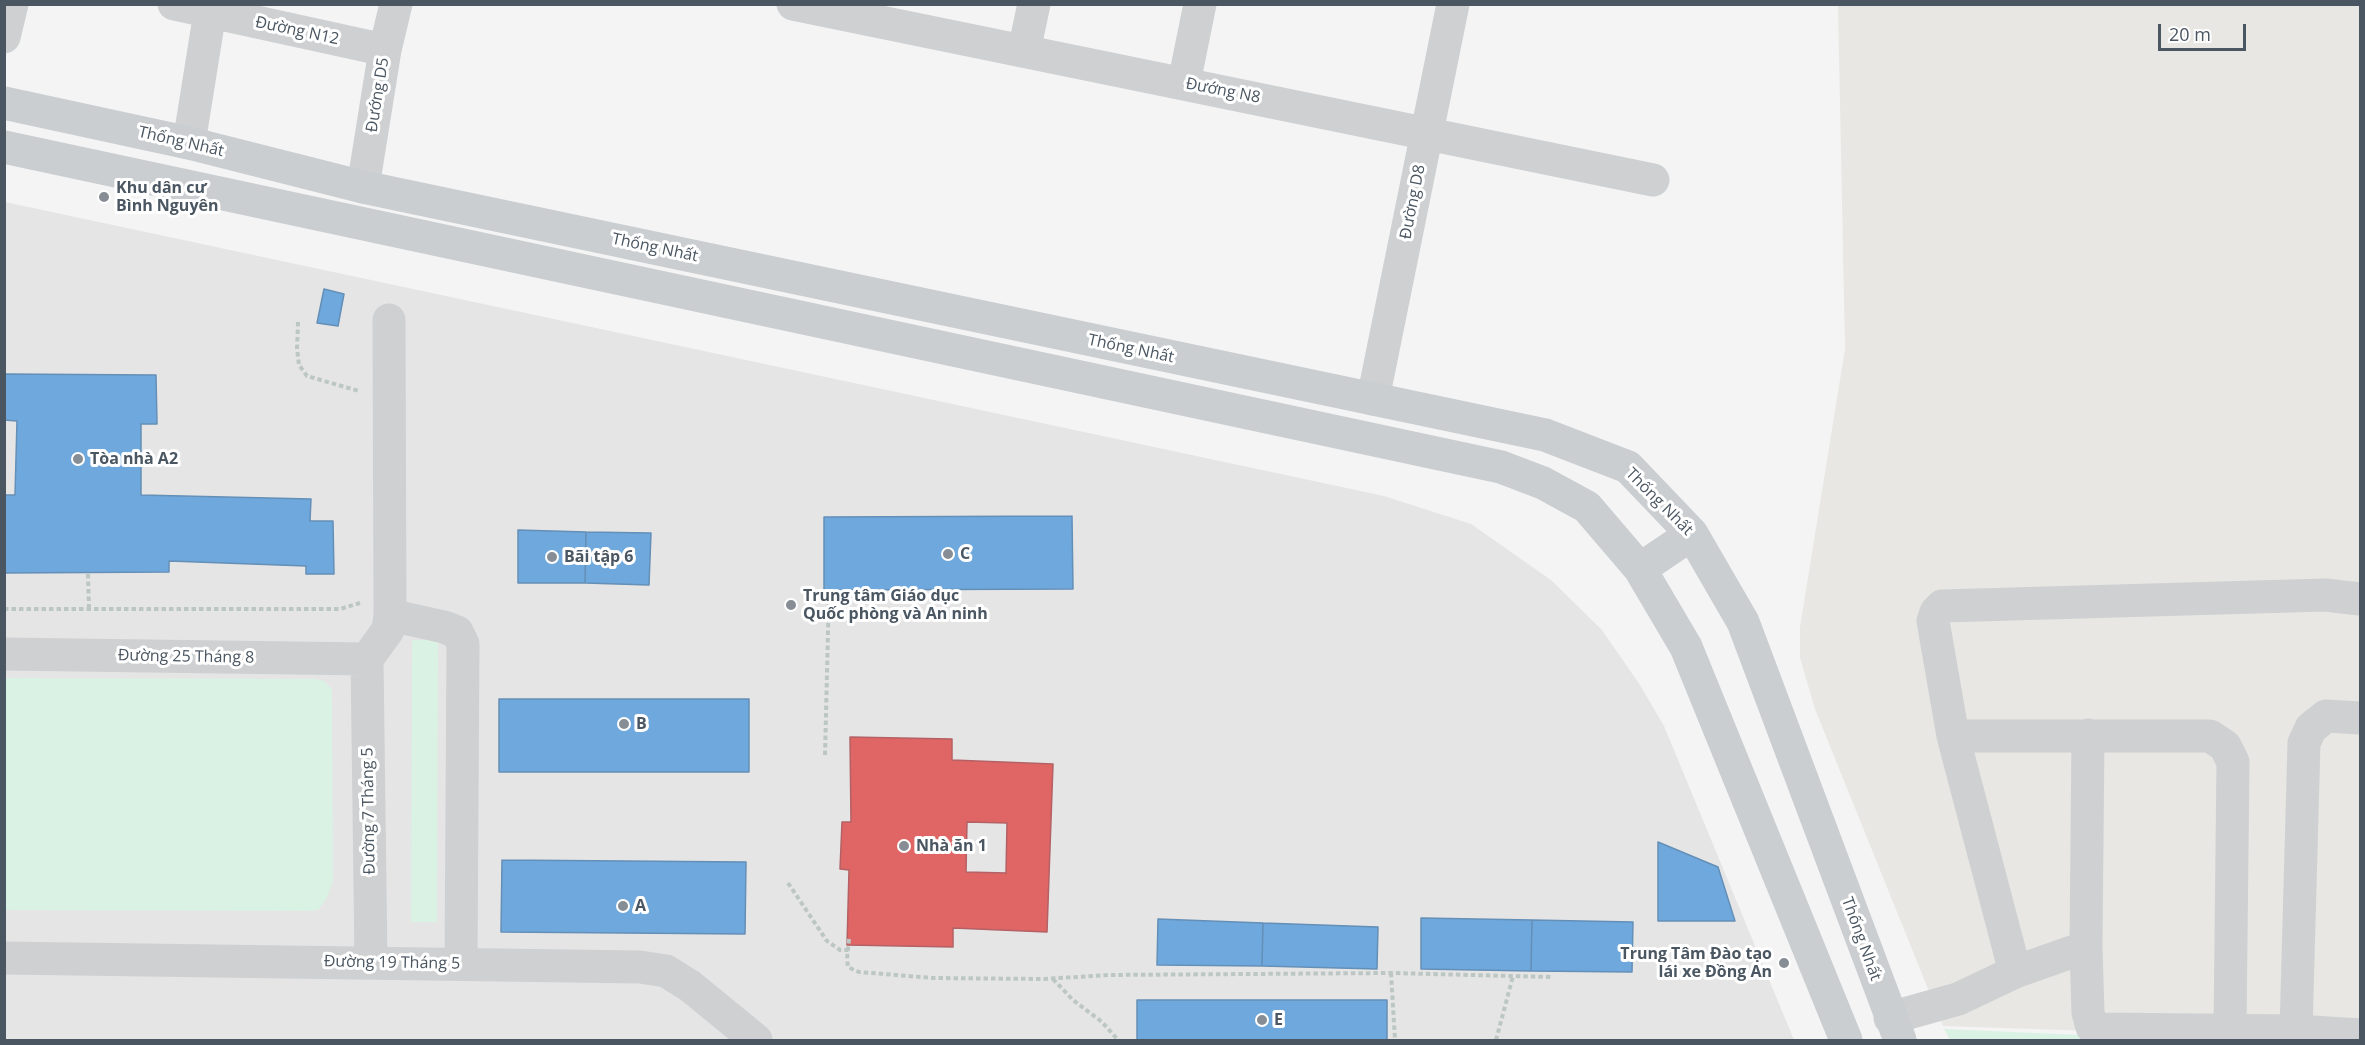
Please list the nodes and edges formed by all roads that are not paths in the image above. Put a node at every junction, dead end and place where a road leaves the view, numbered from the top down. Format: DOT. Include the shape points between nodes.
graph roads {
  1 [pos="12,4"];
  2 [pos="174,4"];
  3 [pos="396,4"];
  4 [pos="793,4"];
  5 [pos="1034,4"];
  6 [pos="1200,4"];
  7 [pos="1453,4"];
  8 [pos="210,12"];
  9 [pos="4,37"];
  10 [pos="385,50"];
  11 [pos="1024,51"];
  12 [pos="1184,83"];
  13 [pos="4,103"];
  14 [pos="1427,132"];
  15 [pos="189,142"];
  16 [pos="4,147"];
  17 [pos="1653,180"];
  18 [pos="363,187"];
  19 [pos="352,220"];
  20 [pos="388,320"];
  21 [pos="1373,399"];
  22 [pos="1692,534"];
  23 [pos="1640,569"];
  24 [pos="2361,599"];
  25 [pos="376,609"];
  26 [pos="4,654"];
  27 [pos="367,659"];
  28 [pos="2361,718"];
  29 [pos="2088,735"];
  30 [pos="1953,736"];
  31 [pos="2086,947"];
  32 [pos="4,958"];
  33 [pos="371,962"];
  34 [pos="461,964"];
  35 [pos="2015,972"];
  36 [pos="1895,1029"];
  37 [pos="2230,1029"];
  38 [pos="2296,1031"];
  39 [pos="2361,1035"];
  40 [pos="756,1041"];
  41 [pos="1846,1041"];
  1 -- 9 [label="street"];
  2 -- 8 [label="street, Đường N12"];
  3 -- 10 [label="street, Đướng D5"];
  4 -- 11 [label="street, Đướng N8"];
  5 -- 11 [label="street"];
  6 -- 12 [label="street"];
  7 -- 14 [label="street, Đường D8"];
  8 -- 10 [label="street, Đường N12"];
  8 -- 15 [label="street"];
  10 -- 18 [label="street, Đướng D5"];
  11 -- 12 [label="street, Đướng N8"];
  12 -- 14 [label="street, Đướng N8"];
  13 -- 15 [label="main road, Thống Nhất"];
  14 -- 17 [label="street, Đướng N8"];
  14 -- 21 [label="street, Đường D8"];
  15 -- 18 [label="main road, Thống Nhất"];
  16 -- 19 [label="main road"];
  18 -- 19 [label="main road"];
  18 -- 21 [label="main road, Thống Nhất"];
  19 -- 23 [label="main road" via="1502,466 1587,507"];
  20 -- 25 [label="street"];
  21 -- 22 [label="main road, Thống Nhất" via="1545,435 1628,468"];
  22 -- 23 [label="main road"];
  22 -- 36 [label="main road, Thống Nhất" via="1743,622"];
  23 -- 41 [label="main road" via="1686,647"];
  24 -- 30 [label="street" via="2325,595 1942,606 1933,621"];
  25 -- 27 [label="street" via="388,630"];
  25 -- 34 [label="street" via="457,632 463,644"];
  26 -- 27 [label="street, Đường 25 Tháng 8"];
  27 -- 33 [label="street, Đường 7 Tháng 5"];
  28 -- 38 [label="street" via="2326,716 2311,728 2304,743"];
  29 -- 30 [label="street"];
  29 -- 31 [label="street"];
  29 -- 37 [label="street" via="2210,736 2226,746 2233,762"];
  30 -- 35 [label="street"];
  31 -- 35 [label="street"];
  31 -- 37 [label="street" via="2092,1027"];
  32 -- 33 [label="street, Đường 19 Tháng 5"];
  33 -- 34 [label="street, Đường 19 Tháng 5"];
  34 -- 40 [label="street, Đường 19 Tháng 5" via="640,967 666,971"];
  35 -- 36 [label="street"];
  37 -- 38 [label="street"];
  38 -- 39 [label="street"];
}
